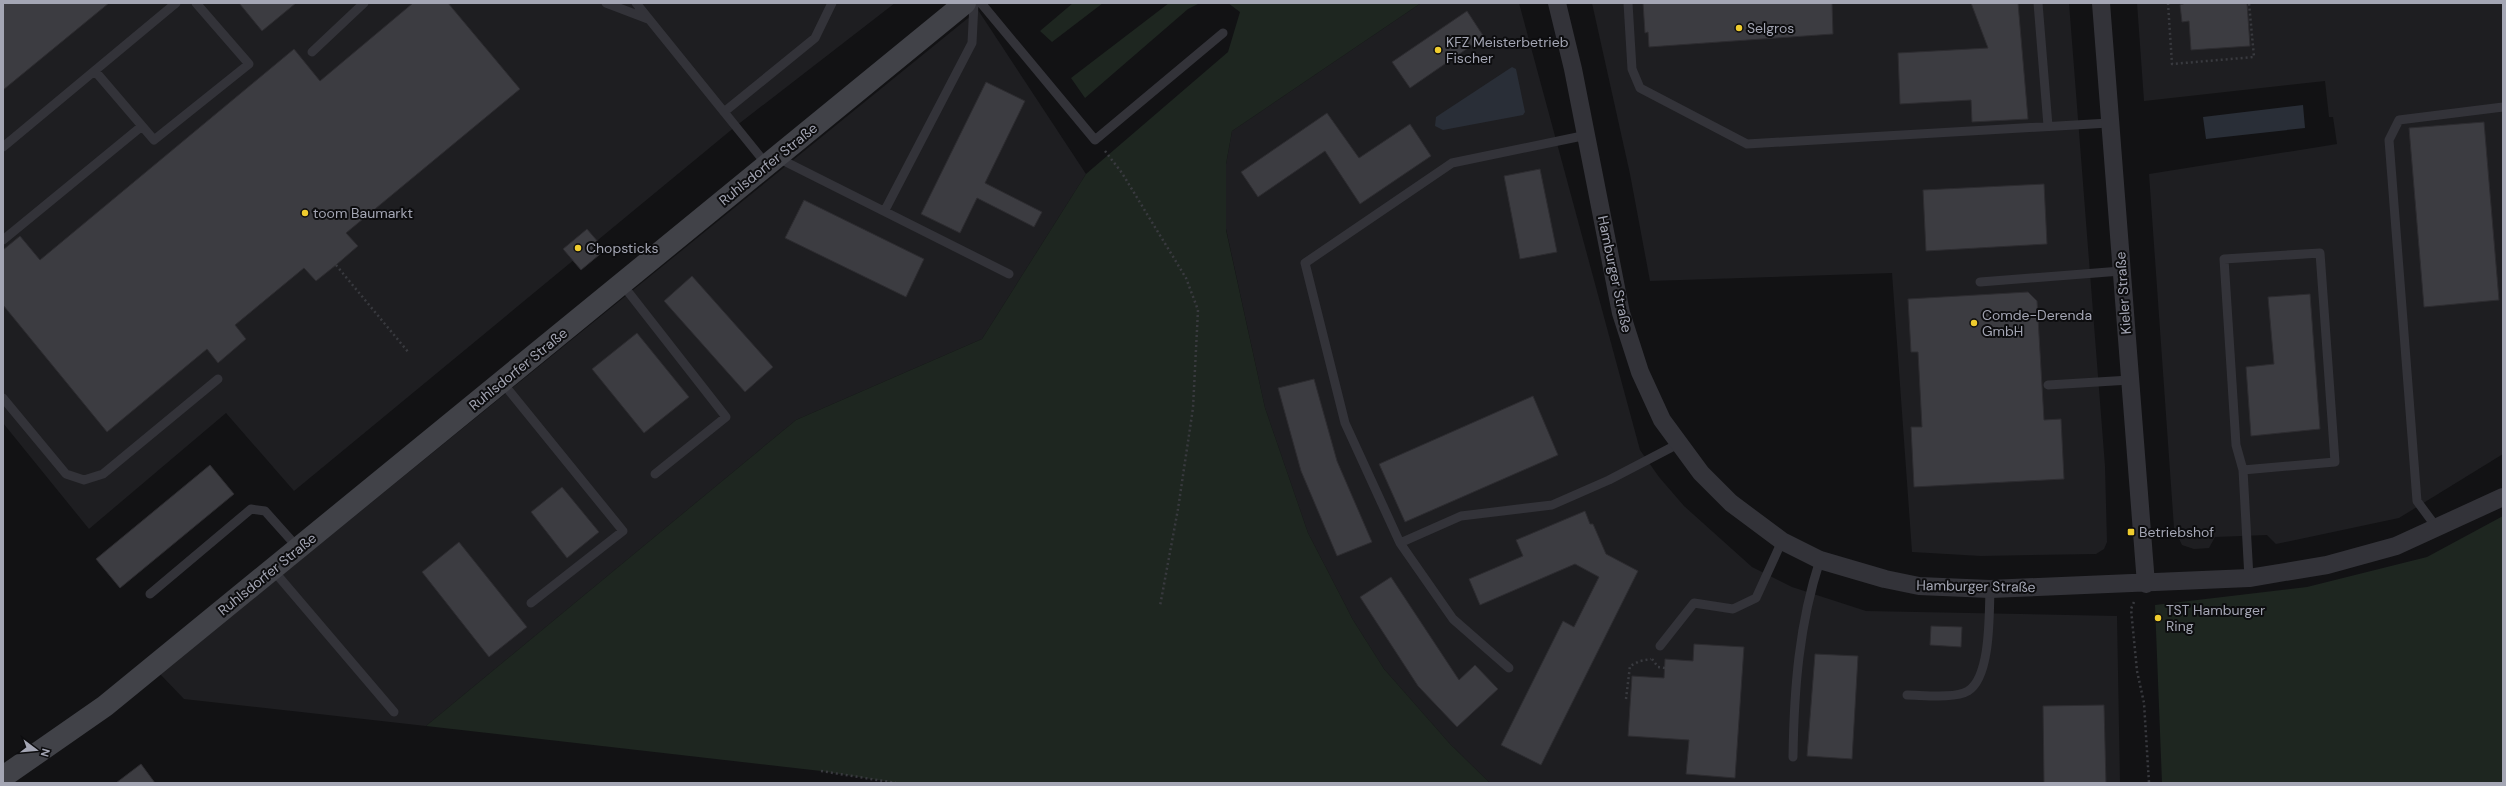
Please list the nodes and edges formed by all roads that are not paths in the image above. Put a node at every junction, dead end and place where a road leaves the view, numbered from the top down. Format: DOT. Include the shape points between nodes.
graph roads {
  1 [pos="176,3"];
  2 [pos="196,3"];
  3 [pos="364,3"];
  4 [pos="606,3"];
  5 [pos="636,3"];
  6 [pos="832,3"];
  7 [pos="965,3"];
  8 [pos="974,3"];
  9 [pos="981,3"];
  10 [pos="1557,3"];
  11 [pos="1628,3"];
  12 [pos="2038,3"];
  13 [pos="2101,3"];
  14 [pos="649,19"];
  15 [pos="1223,33"];
  16 [pos="312,52"];
  17 [pos="95,71"];
  18 [pos="2503,107"];
  19 [pos="724,112"];
  20 [pos="2109,123"];
  21 [pos="142,126"];
  22 [pos="2048,126"];
  23 [pos="1587,135"];
  24 [pos="3,147"];
  25 [pos="772,161"];
  26 [pos="885,210"];
  27 [pos="3,240"];
  28 [pos="2121,272"];
  29 [pos="1009,274"];
  30 [pos="1980,282"];
  31 [pos="622,284"];
  32 [pos="218,379"];
  33 [pos="2130,380"];
  34 [pos="502,382"];
  35 [pos="2048,385"];
  36 [pos="3,398"];
  37 [pos="1678,444"];
  38 [pos="2243,470"];
  39 [pos="655,474"];
  40 [pos="2503,497"];
  41 [pos="2437,528"];
  42 [pos="1782,541"];
  43 [pos="1400,543"];
  44 [pos="299,548"];
  45 [pos="1820,560"];
  46 [pos="273,570"];
  47 [pos="2249,578"];
  48 [pos="1990,589"];
  49 [pos="2141,590"];
  50 [pos="150,594"];
  51 [pos="531,603"];
  52 [pos="1660,646"];
  53 [pos="1509,668"];
  54 [pos="1907,695"];
  55 [pos="394,712"];
  56 [pos="1793,757"];
  57 [pos="3,777"];
  1 -- 17 [label="lane"];
  2 -- 21 [label="lane" via="249,64 154,140"];
  3 -- 16 [label="lane"];
  4 -- 14 [label="lane"];
  5 -- 14 [label="lane"];
  6 -- 19 [label="lane" via="816,38"];
  7 -- 25 [label="street, Ruhlsdorfer Straße"];
  8 -- 26 [label="lane" via="972,43"];
  9 -- 15 [label="lane" via="1095,140"];
  10 -- 23 [label="street, Hamburger Straße"];
  11 -- 22 [label="lane" via="1632,69 1640,88 1747,144"];
  12 -- 22 [label="lane"];
  13 -- 20 [label="street, Kieler Straße"];
  14 -- 19 [label="lane"];
  17 -- 21 [label="lane"];
  17 -- 24 [label="lane"];
  18 -- 41 [label="lane" via="2399,120 2389,140 2417,501"];
  19 -- 25 [label="lane"];
  20 -- 22 [label="lane"];
  20 -- 28 [label="street, Kieler Straße"];
  21 -- 27 [label="lane"];
  23 -- 37 [label="street, Hamburger Straße" via="1621,313 1640,372 1662,420"];
  23 -- 43 [label="lane" via="1452,163 1305,263 1345,423"];
  25 -- 26 [label="lane"];
  25 -- 31 [label="street, Ruhlsdorfer Straße"];
  26 -- 29 [label="lane"];
  28 -- 30 [label="lane"];
  28 -- 33 [label="street, Kieler Straße"];
  31 -- 34 [label="street, Ruhlsdorfer Straße"];
  31 -- 39 [label="lane" via="726,417"];
  32 -- 36 [label="lane" via="103,474 84,480 66,474"];
  33 -- 35 [label="lane"];
  33 -- 49 [label="street, Kieler Straße"];
  34 -- 44 [label="street, Ruhlsdorfer Straße"];
  34 -- 51 [label="lane" via="623,531"];
  37 -- 42 [label="street, Hamburger Straße" via="1701,473 1731,503"];
  37 -- 43 [label="lane" via="1609,480 1552,505 1461,516"];
  38 -- 38 [label="lane" via="2236,446 2224,259 2320,253 2335,462"];
  38 -- 47 [label="lane"];
  40 -- 41 [label="street, Hamburger Straße"];
  41 -- 47 [label="street, Hamburger Straße" via="2396,546 2327,565"];
  42 -- 45 [label="street, Hamburger Straße"];
  42 -- 52 [label="lane" via="1756,598 1732,609 1694,603"];
  43 -- 53 [label="lane" via="1453,619"];
  44 -- 46 [label="street, Ruhlsdorfer Straße"];
  44 -- 50 [label="lane" via="265,511 251,509"];
  45 -- 48 [label="street, Hamburger Straße" via="1919,586"];
  45 -- 56 [label="lane" via="1802,628 1796,675"];
  46 -- 55 [label="lane"];
  46 -- 57 [label="street, Ruhlsdorfer Straße" via="105,706"];
  47 -- 49 [label="street, Hamburger Straße"];
  48 -- 49 [label="street, Hamburger Straße"];
  48 -- 54 [label="lane" via="1984,663 1977,682 1967,692 1949,695"];
}
